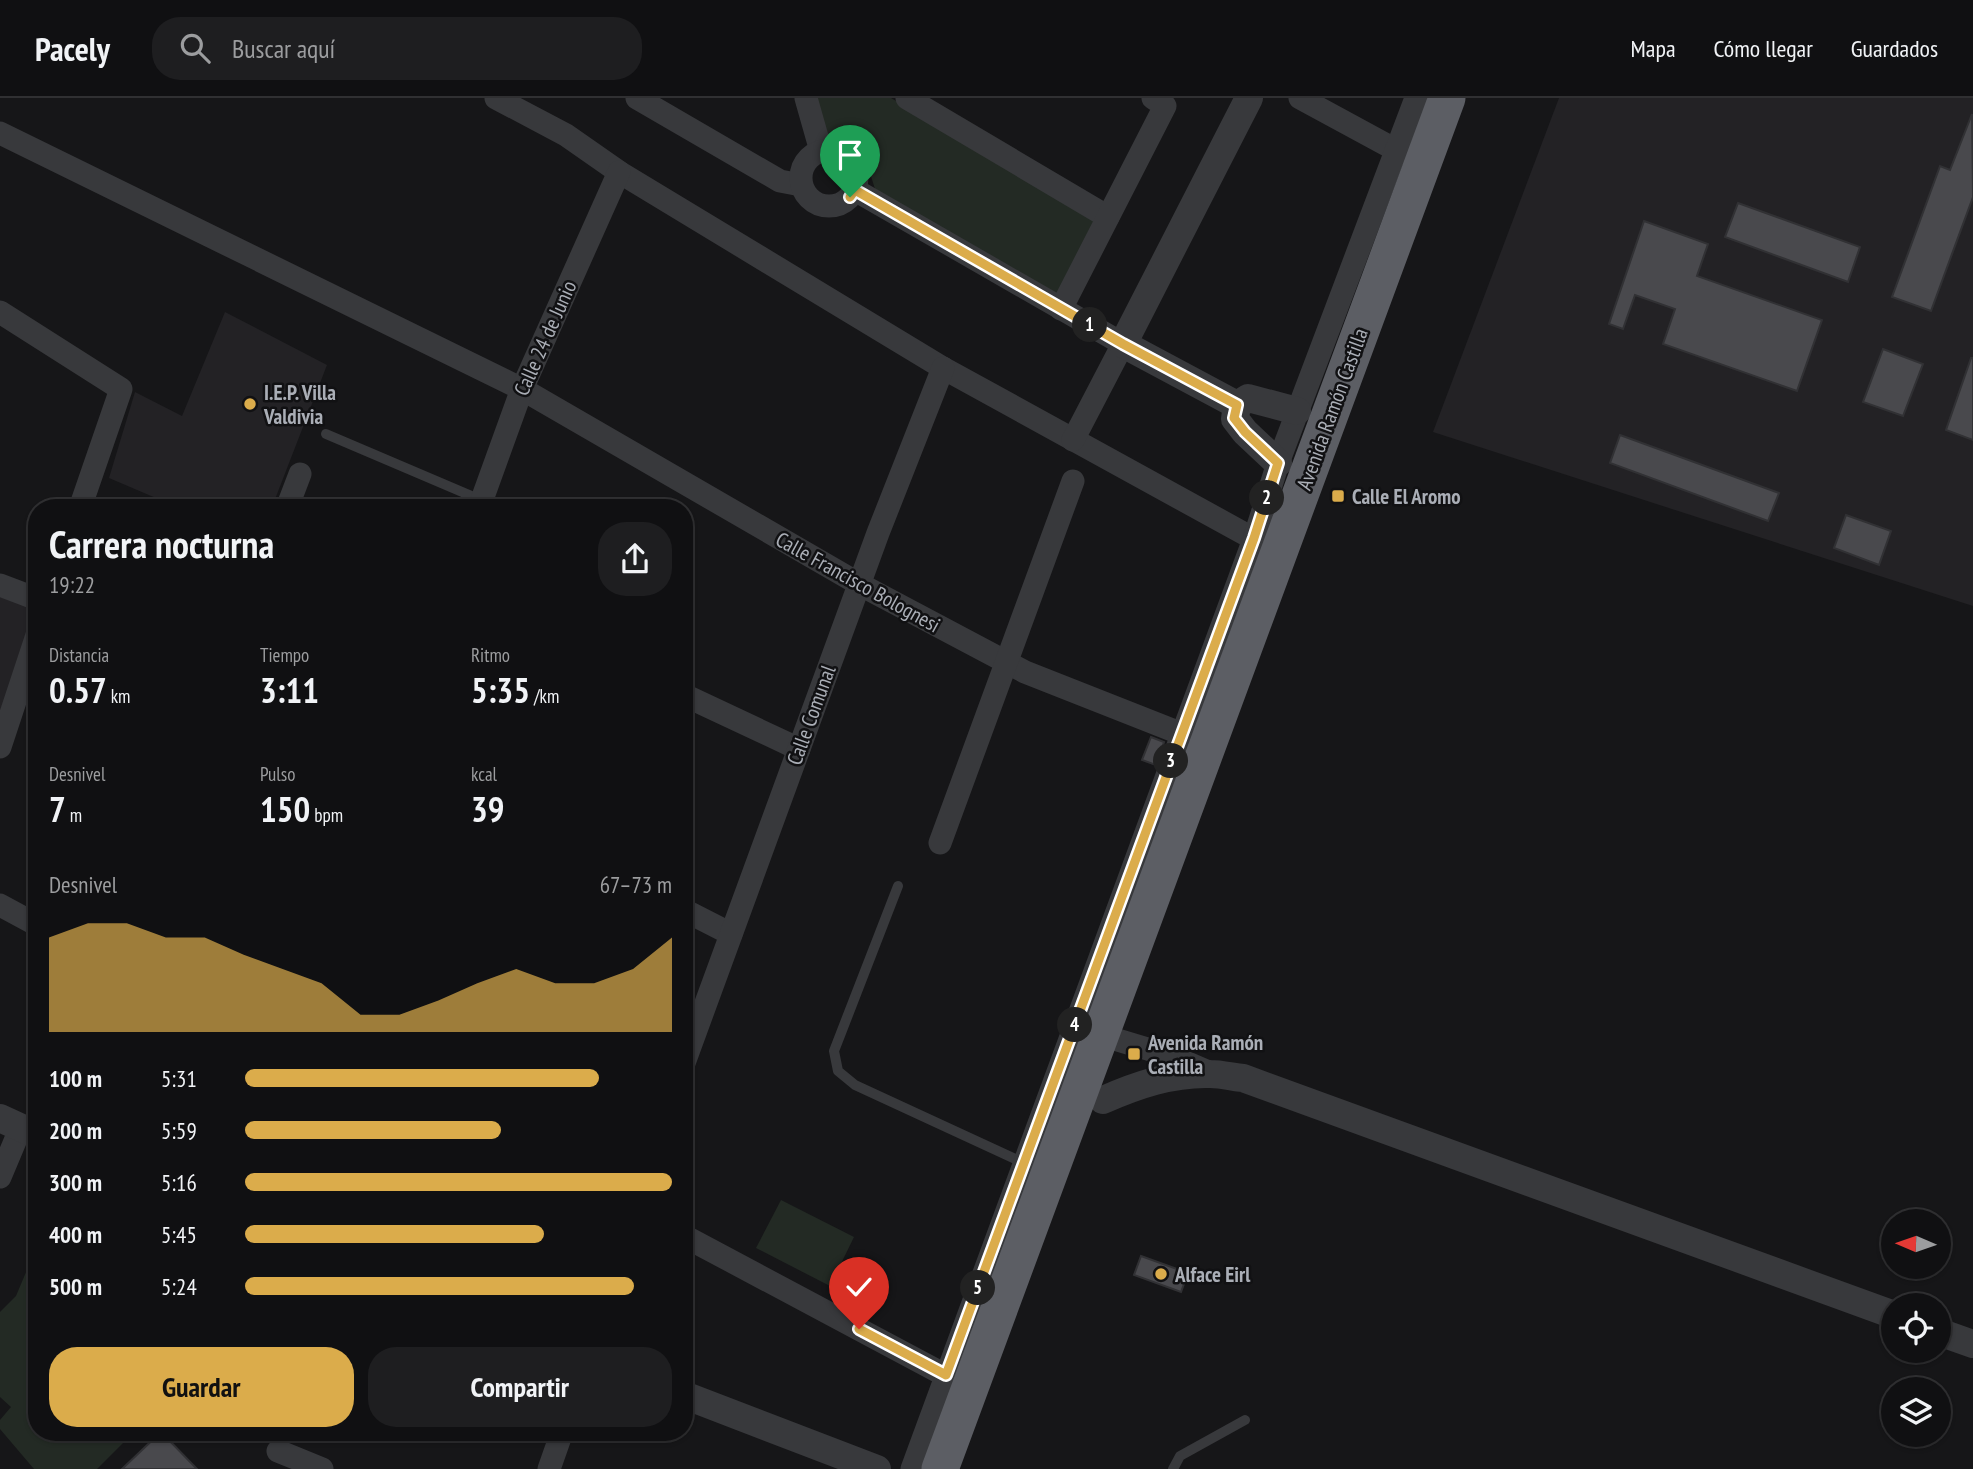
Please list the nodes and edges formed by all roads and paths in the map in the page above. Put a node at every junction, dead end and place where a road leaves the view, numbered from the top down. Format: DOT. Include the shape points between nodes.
graph roads {
  1 [pos="496,98"];
  2 [pos="637,98"];
  3 [pos="806,98"];
  4 [pos="907,98"];
  5 [pos="1153,98"];
  6 [pos="1249,98"];
  7 [pos="1300,98"];
  8 [pos="1416,98"];
  9 [pos="1447,98"];
  10 [pos="1470,98"];
  11 [pos="0,133"];
  12 [pos="821,150"];
  13 [pos="1410,155"];
  14 [pos="619,172"];
  15 [pos="801,185"];
  16 [pos="855,190"];
  17 [pos="1108,217"];
  18 [pos="1060,309"];
  19 [pos="0,312"];
  20 [pos="1123,344"];
  21 [pos="943,368"];
  22 [pos="522,389"];
  23 [pos="1237,405"];
  24 [pos="1312,415"];
  25 [pos="326,434"];
  26 [pos="1073,440"];
  27 [pos="1278,463"];
  28 [pos="300,474"];
  29 [pos="1073,481"];
  30 [pos="83,499"];
  31 [pos="290,499"];
  32 [pos="469,499"];
  33 [pos="482,499"];
  34 [pos="1267,544"];
  35 [pos="859,584"];
  36 [pos="0,585"];
  37 [pos="28,596"];
  38 [pos="28,662"];
  39 [pos="1007,662"];
  40 [pos="693,699"];
  41 [pos="1195,739"];
  42 [pos="0,747"];
  43 [pos="799,749"];
  44 [pos="940,843"];
  45 [pos="898,886"];
  46 [pos="0,905"];
  47 [pos="693,915"];
  48 [pos="28,920"];
  49 [pos="731,934"];
  50 [pos="1123,934"];
  51 [pos="693,1038"];
  52 [pos="1113,1038"];
  53 [pos="1212,1074"];
  54 [pos="1103,1100"];
  55 [pos="19,1127"];
  56 [pos="1037,1168"];
  57 [pos="0,1177"];
  58 [pos="693,1241"];
  59 [pos="1881,1310"];
  60 [pos="1951,1336"];
  61 [pos="1973,1344"];
  62 [pos="958,1382"];
  63 [pos="693,1398"];
  64 [pos="1245,1420"];
  65 [pos="559,1441"];
  66 [pos="278,1451"];
  67 [pos="322,1469"];
  68 [pos="549,1469"];
  69 [pos="877,1469"];
  70 [pos="912,1469"];
  71 [pos="940,1469"];
  72 [pos="967,1469"];
  73 [pos="1173,1469"];
  1 -- 14 [label="street" via="566,135"];
  2 -- 15 [label="street" via="780,181"];
  3 -- 12 [label="street"];
  4 -- 17 [label="street"];
  5 -- 17 [label="street" via="1165,106"];
  6 -- 20 [label="street"];
  7 -- 13 [label="street"];
  8 -- 13 [label="street"];
  9 -- 13 [label="highway, Avenida Ramón Castilla"];
  10 -- 52 [label="highway, Avenida Ramón Castilla"];
  11 -- 22 [label="street, Calle Francisco Bolognesi"];
  12 -- 15 [label="street" via="802,168"];
  12 -- 16 [label="street" via="839,151 853,163"];
  13 -- 24 [label="highway, Avenida Ramón Castilla"];
  14 -- 21 [label="street"];
  14 -- 22 [label="street, Calle 24 de Junio"];
  15 -- 16 [label="street" via="811,200 827,206 843,203"];
  16 -- 18 [label="street"];
  17 -- 18 [label="street"];
  18 -- 20 [label="street"];
  19 -- 30 [label="street" via="121,389"];
  20 -- 23 [label="street"];
  20 -- 26 [label="street"];
  21 -- 26 [label="street"];
  21 -- 35 [label="street, Calle Comunal"];
  22 -- 33 [label="street, Calle 24 de Junio"];
  22 -- 35 [label="street, Calle Francisco Bolognesi"];
  23 -- 24 [label="street" via="1248,398"];
  23 -- 27 [label="street" via="1234,418"];
  24 -- 27 [label="street"];
  24 -- 34 [label="highway, Avenida Ramón Castilla"];
  25 -- 32 [label="lane"];
  26 -- 34 [label="street"];
  27 -- 34 [label="street"];
  28 -- 31 [label="street"];
  29 -- 39 [label="street"];
  34 -- 41 [label="highway, Avenida Ramón Castilla"];
  35 -- 39 [label="street, Calle Francisco Bolognesi"];
  35 -- 43 [label="street, Calle Comunal"];
  36 -- 37 [label="street"];
  38 -- 42 [label="street"];
  39 -- 41 [label="street, Calle Francisco Bolognesi"];
  39 -- 44 [label="street"];
  40 -- 43 [label="street"];
  41 -- 50 [label="highway, Avenida Ramón Castilla"];
  43 -- 49 [label="street, Calle Comunal"];
  45 -- 56 [label="lane" via="834,1051 838,1071 855,1085"];
  46 -- 48 [label="street"];
  47 -- 49 [label="street"];
  49 -- 51 [label="street, Calle Comunal"];
  50 -- 52 [label="highway, Avenida Ramón Castilla"];
  50 -- 56 [label="street"];
  52 -- 53 [label="street"];
  52 -- 54 [label="highway, Avenida Ramón Castilla"];
  52 -- 56 [label="highway, Avenida Ramón Castilla"];
  53 -- 54 [label="street" via="1167,1078"];
  53 -- 59 [label="street" via="1243,1078"];
  54 -- 72 [label="highway, Avenida Ramón Castilla"];
  55 -- 57 [label="street"];
  56 -- 62 [label="highway, Avenida Ramón Castilla"];
  58 -- 62 [label="street"];
  60 -- 61 [label="street"];
  62 -- 70 [label="street"];
  62 -- 71 [label="highway, Avenida Ramón Castilla"];
  63 -- 69 [label="street"];
  64 -- 73 [label="lane" via="1180,1456"];
  65 -- 68 [label="street"];
  66 -- 67 [label="street"];
}
